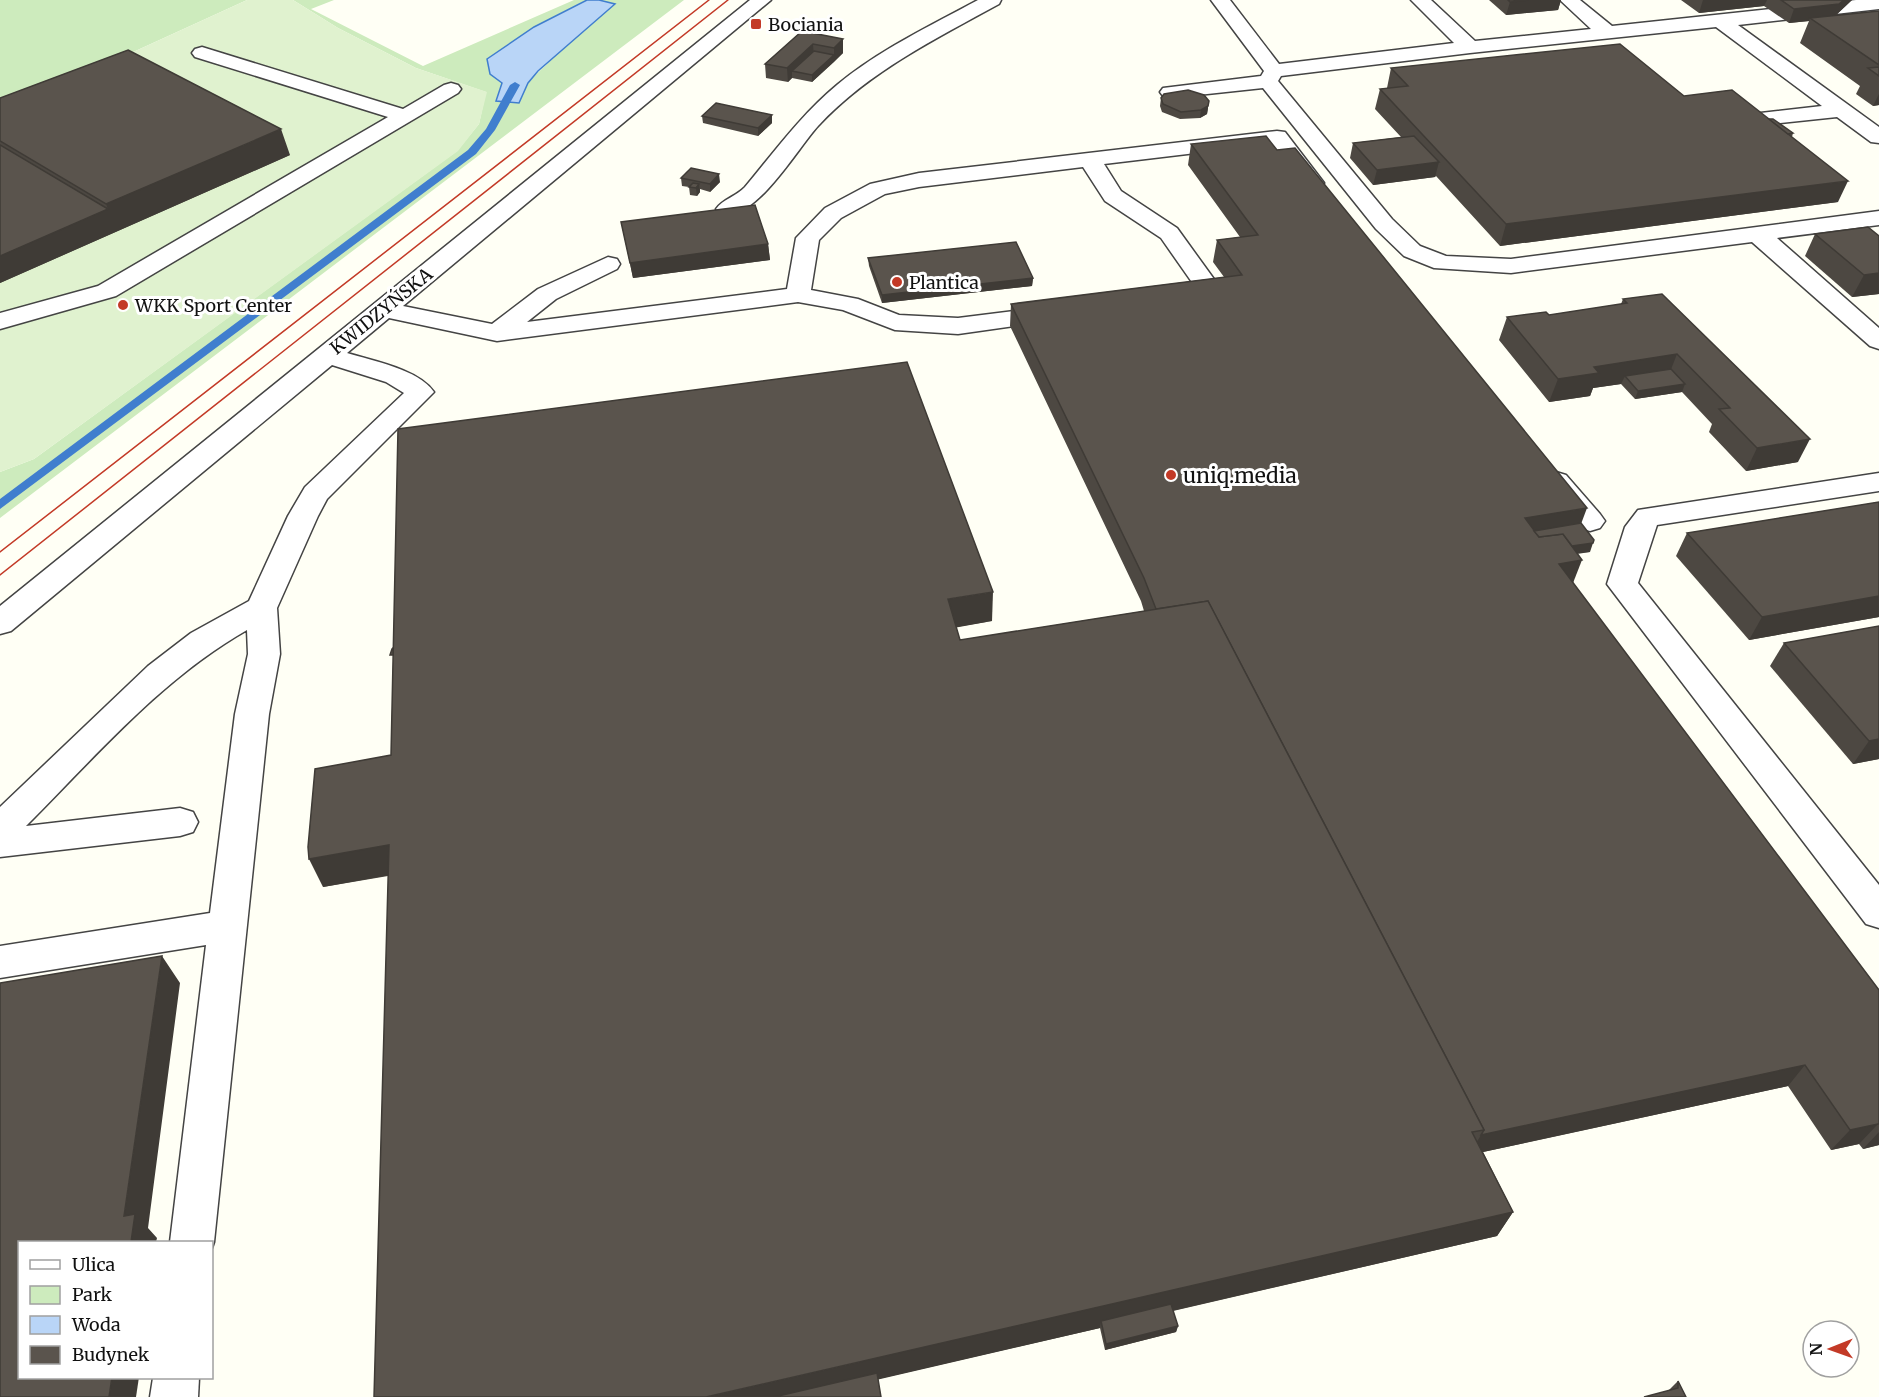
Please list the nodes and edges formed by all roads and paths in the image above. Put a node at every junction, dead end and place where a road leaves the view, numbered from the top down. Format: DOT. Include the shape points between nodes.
graph roads {
  1 [pos="762,0"];
  2 [pos="992,0"];
  3 [pos="1220,0"];
  4 [pos="1420,0"];
  5 [pos="1569,0"];
  6 [pos="1879,3"];
  7 [pos="1720,21"];
  8 [pos="1598,33"];
  9 [pos="1470,47"];
  10 [pos="202,53"];
  11 [pos="1614,54"];
  12 [pos="1271,76"];
  13 [pos="451,89"];
  14 [pos="1170,92"];
  15 [pos="1841,110"];
  16 [pos="405,116"];
  17 [pos="1743,122"];
  18 [pos="1879,137"];
  19 [pos="1089,159"];
  20 [pos="1329,203"];
  21 [pos="728,209"];
  22 [pos="1879,218"];
  23 [pos="1759,235"];
  24 [pos="608,264"];
  25 [pos="798,295"];
  26 [pos="1166,299"];
  27 [pos="384,309"];
  28 [pos="1073,311"];
  29 [pos="0,321"];
  30 [pos="497,333"];
  31 [pos="1879,341"];
  32 [pos="327,355"];
  33 [pos="1541,463"];
  34 [pos="1879,482"];
  35 [pos="1590,521"];
  36 [pos="261,608"];
  37 [pos="7,609"];
  38 [pos="180,822"];
  39 [pos="0,829"];
  40 [pos="0,843"];
  41 [pos="1879,913"];
  42 [pos="226,926"];
  43 [pos="0,962"];
  44 [pos="192,1241"];
  45 [pos="176,1379"];
  46 [pos="174,1397"];
  1 -- 27 [label="street, KWIDZYŃSKA"];
  2 -- 21 [label="street" via="844,88 747,197"];
  3 -- 12 [label="street"];
  4 -- 9 [label="street"];
  5 -- 8 [label="street"];
  6 -- 7 [label="street"];
  7 -- 8 [label="street"];
  7 -- 15 [label="street"];
  8 -- 9 [label="street"];
  8 -- 11 [label="street"];
  9 -- 12 [label="street"];
  10 -- 16 [label="street"];
  12 -- 14 [label="street"];
  12 -- 23 [label="street" via="1384,224 1412,251 1443,262 1511,266"];
  13 -- 16 [label="street"];
  15 -- 17 [label="street"];
  15 -- 18 [label="street"];
  16 -- 29 [label="street" via="107,291"];
  19 -- 20 [label="street" via="1277,137"];
  19 -- 25 [label="street" via="919,180 878,189 833,213 808,238"];
  19 -- 26 [label="street" via="1113,196 1169,233 1212,293"];
  22 -- 23 [label="street"];
  23 -- 31 [label="street"];
  24 -- 30 [label="street" via="547,294"];
  25 -- 28 [label="street" via="849,304 895,322 958,326"];
  25 -- 30 [label="street"];
  27 -- 30 [label="street"];
  27 -- 32 [label="street, KWIDZYŃSKA"];
  32 -- 36 [label="street" via="395,376 421,392 315,494"];
  32 -- 37 [label="street, KWIDZYŃSKA"];
  33 -- 35 [label="street"];
  34 -- 41 [label="street" via="1648,517 1640,527 1622,584"];
  36 -- 39 [label="street" via="202,641 159,674"];
  36 -- 42 [label="street" via="264,654 252,714"];
  38 -- 40 [label="street"];
  42 -- 43 [label="street"];
  42 -- 44 [label="street"];
  45 -- 46 [label="street"];
}
